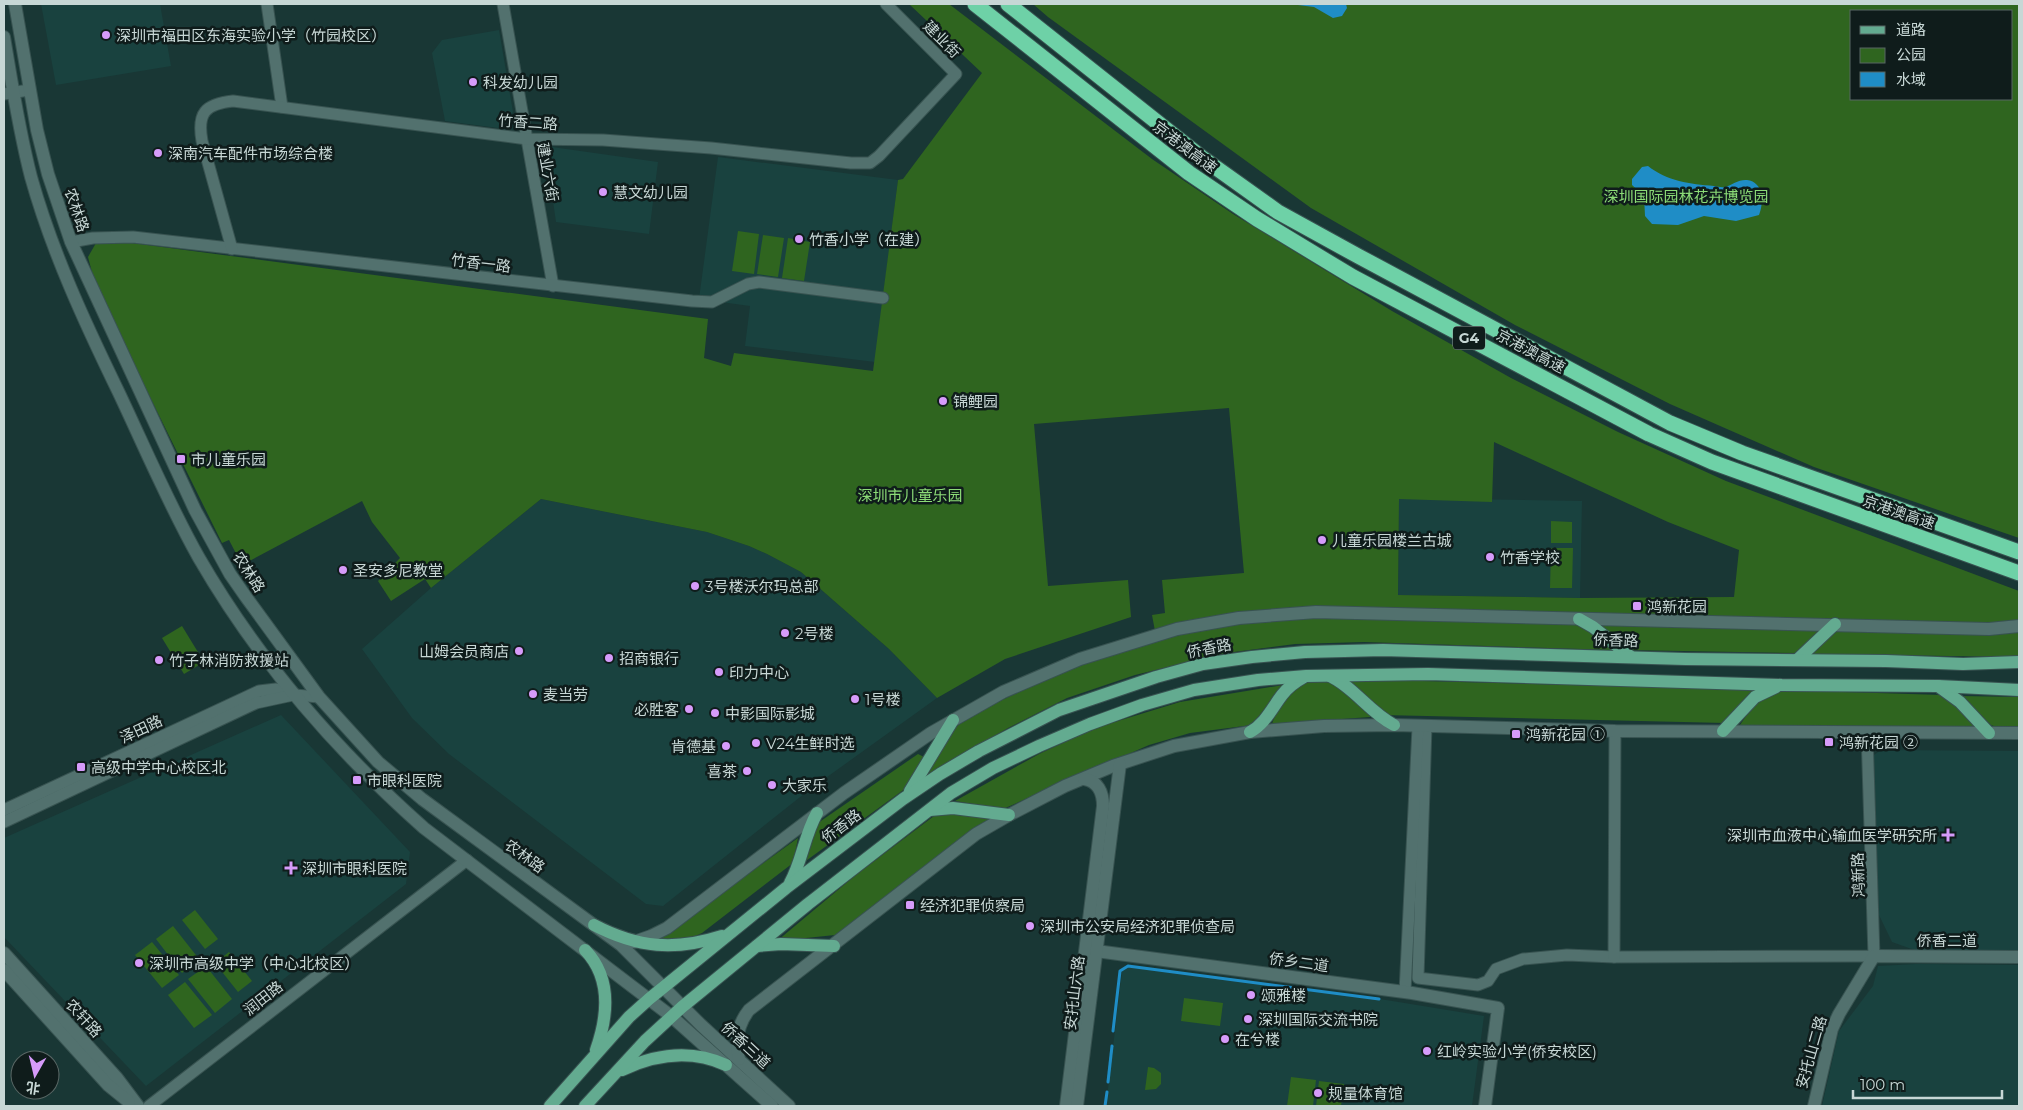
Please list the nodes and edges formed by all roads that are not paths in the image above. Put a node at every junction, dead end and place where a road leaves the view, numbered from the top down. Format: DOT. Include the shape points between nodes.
graph roads {
  1 [pos="15,4"];
  2 [pos="267,4"];
  3 [pos="503,4"];
  4 [pos="886,4"];
  5 [pos="975,4"];
  6 [pos="1008,4"];
  7 [pos="4,37"];
  8 [pos="956,74"];
  9 [pos="30,90"];
  10 [pos="9,93"];
  11 [pos="282,107"];
  12 [pos="527,139"];
  13 [pos="71,242"];
  14 [pos="232,249"];
  15 [pos="553,286"];
  16 [pos="883,298"];
  17 [pos="2019,552"];
  18 [pos="2019,573"];
  19 [pos="1579,619"];
  20 [pos="1836,624"];
  21 [pos="2019,626"];
  22 [pos="1631,657"];
  23 [pos="1798,659"];
  24 [pos="2019,662"];
  25 [pos="1306,676"];
  26 [pos="1330,676"];
  27 [pos="1782,685"];
  28 [pos="1938,686"];
  29 [pos="2019,690"];
  30 [pos="295,695"];
  31 [pos="319,697"];
  32 [pos="953,720"];
  33 [pos="1394,725"];
  34 [pos="1422,726"];
  35 [pos="1615,731"];
  36 [pos="1723,731"];
  37 [pos="1250,732"];
  38 [pos="1989,732"];
  39 [pos="2019,733"];
  40 [pos="1867,734"];
  41 [pos="1120,764"];
  42 [pos="1084,779"];
  43 [pos="903,799"];
  44 [pos="4,810"];
  45 [pos="927,810"];
  46 [pos="816,814"];
  47 [pos="1009,815"];
  48 [pos="4,822"];
  49 [pos="467,860"];
  50 [pos="786,888"];
  51 [pos="594,925"];
  52 [pos="729,934"];
  53 [pos="634,942"];
  54 [pos="757,946"];
  55 [pos="834,946"];
  56 [pos="585,950"];
  57 [pos="1096,951"];
  58 [pos="4,953"];
  59 [pos="1874,956"];
  60 [pos="1614,957"];
  61 [pos="2019,957"];
  62 [pos="4,970"];
  63 [pos="664,987"];
  64 [pos="1405,992"];
  65 [pos="649,999"];
  66 [pos="682,1006"];
  67 [pos="672,1016"];
  68 [pos="594,1057"];
  69 [pos="738,1059"];
  70 [pos="726,1065"];
  71 [pos="615,1073"];
  72 [pos="137,1106"];
  73 [pos="149,1106"];
  74 [pos="550,1106"];
  75 [pos="585,1106"];
  76 [pos="772,1106"];
  77 [pos="789,1106"];
  78 [pos="1066,1106"];
  79 [pos="1077,1106"];
  80 [pos="1485,1106"];
  81 [pos="1814,1106"];
  1 -- 9 [label="main road, 农林路"];
  2 -- 11 [label="street"];
  3 -- 12 [label="street, 建业六街"];
  4 -- 8 [label="street, 建业街"];
  5 -- 18 [label="highway, 京港澳高速 / G4" via="1189,173 1353,277 1649,434 1712,462"];
  6 -- 17 [label="highway, 京港澳高速 / G4" via="1201,157 1278,212 1366,261 1670,424"];
  7 -- 10 [label="main road"];
  8 -- 12 [label="street, 竹香二路" via="870,163 603,140"];
  9 -- 10 [label="street"];
  9 -- 13 [label="main road, 农林路" via="48,174"];
  10 -- 30 [label="main road" via="44,220 63,271 178,518 230,607"];
  11 -- 12 [label="street, 竹香二路"];
  11 -- 14 [label="street, 竹香二路" via="224,102 209,108 201,118 202,141"];
  12 -- 15 [label="street, 建业六街"];
  13 -- 14 [label="street, 竹香一路" via="133,237"];
  13 -- 31 [label="main road, 农林路" via="215,548 246,598"];
  14 -- 15 [label="street, 竹香一路"];
  15 -- 16 [label="street, 竹香一路" via="712,302 759,282"];
  19 -- 20 [label="main road"];
  19 -- 22 [label="main road"];
  19 -- 32 [label="main road" via="1359,612 1239,618 1177,629 1080,659 1003,692"];
  20 -- 21 [label="main road"];
  20 -- 23 [label="main road"];
  22 -- 23 [label="main road, 侨香路"];
  22 -- 43 [label="main road, 侨香路" via="1383,650 1305,652 1203,664 1059,710 978,751"];
  23 -- 24 [label="main road, 侨香路" via="1963,664"];
  25 -- 26 [label="main road"];
  25 -- 37 [label="main road" via="1283,694 1262,723"];
  25 -- 45 [label="main road" via="1194,690 1142,705 1090,724 993,768"];
  26 -- 27 [label="main road" via="1428,674"];
  26 -- 33 [label="main road" via="1343,682 1382,719"];
  27 -- 28 [label="main road"];
  27 -- 36 [label="main road" via="1755,697"];
  28 -- 29 [label="main road"];
  28 -- 38 [label="main road" via="1960,702"];
  30 -- 31 [label="street, 泽田路"];
  30 -- 44 [label="street, 泽田路" via="276,689 259,691"];
  30 -- 48 [label="street, 泽田路" via="256,703"];
  30 -- 49 [label="main road" via="336,744 386,795"];
  31 -- 51 [label="main road, 农林路" via="378,762 422,799"];
  32 -- 43 [label="main road" via="915,785"];
  32 -- 46 [label="main road"];
  33 -- 34 [label="main road"];
  33 -- 37 [label="main road"];
  34 -- 35 [label="main road"];
  34 -- 60 [label="street" via="1418,978 1478,985 1488,981 1496,969 1523,959 1567,955"];
  34 -- 64 [label="street"];
  35 -- 36 [label="main road"];
  35 -- 60 [label="street"];
  36 -- 40 [label="main road"];
  37 -- 41 [label="main road" via="1184,744"];
  38 -- 39 [label="main road"];
  38 -- 40 [label="main road"];
  40 -- 59 [label="street, 鸿新路"];
  41 -- 42 [label="main road"];
  41 -- 57 [label="main road, 安托山六路"];
  42 -- 47 [label="main road"];
  42 -- 78 [label="main road, 安托山六路" via="1100,789 1103,806"];
  43 -- 50 [label="main road, 侨香路"];
  45 -- 47 [label="main road" via="953,808"];
  45 -- 54 [label="main road"];
  46 -- 50 [label="main road" via="806,834 795,873"];
  46 -- 53 [label="main road" via="667,928"];
  47 -- 55 [label="main road" via="976,834"];
  49 -- 56 [label="main road"];
  49 -- 73 [label="street, 润田路"];
  50 -- 52 [label="main road, 侨香路"];
  51 -- 53 [label="main road"];
  51 -- 63 [label="main road, 农林路" via="633,956"];
  52 -- 53 [label="main road" via="679,946"];
  52 -- 63 [label="main road, 侨香路"];
  54 -- 55 [label="main road"];
  54 -- 66 [label="main road"];
  55 -- 69 [label="main road" via="749,1010 738,1034"];
  56 -- 65 [label="main road"];
  56 -- 68 [label="main road" via="600,974 606,1000 605,1019"];
  57 -- 64 [label="main road, 侨乡二道"];
  57 -- 79 [label="main road, 安托山六路"];
  58 -- 72 [label="main road, 农轩路" via="117,1078"];
  59 -- 60 [label="street"];
  59 -- 61 [label="main road, 侨香二道"];
  59 -- 81 [label="main road, 安托山二路" via="1832,1028"];
  62 -- 72 [label="main road, 农轩路" via="108,1085"];
  63 -- 65 [label="main road, 侨香路"];
  63 -- 66 [label="main road, 农林路"];
  64 -- 80 [label="main road, 侨乡二道" via="1498,1008"];
  65 -- 67 [label="main road"];
  65 -- 68 [label="main road, 侨香路"];
  66 -- 67 [label="main road"];
  66 -- 69 [label="main road, 侨香三道"];
  67 -- 70 [label="main road, 侨香三道"];
  67 -- 71 [label="main road"];
  68 -- 74 [label="main road, 侨香路"];
  69 -- 77 [label="main road, 侨香三道"];
  70 -- 71 [label="main road" via="701,1057 670,1055 645,1060"];
  70 -- 76 [label="main road, 侨香三道"];
  71 -- 75 [label="main road"];
}
